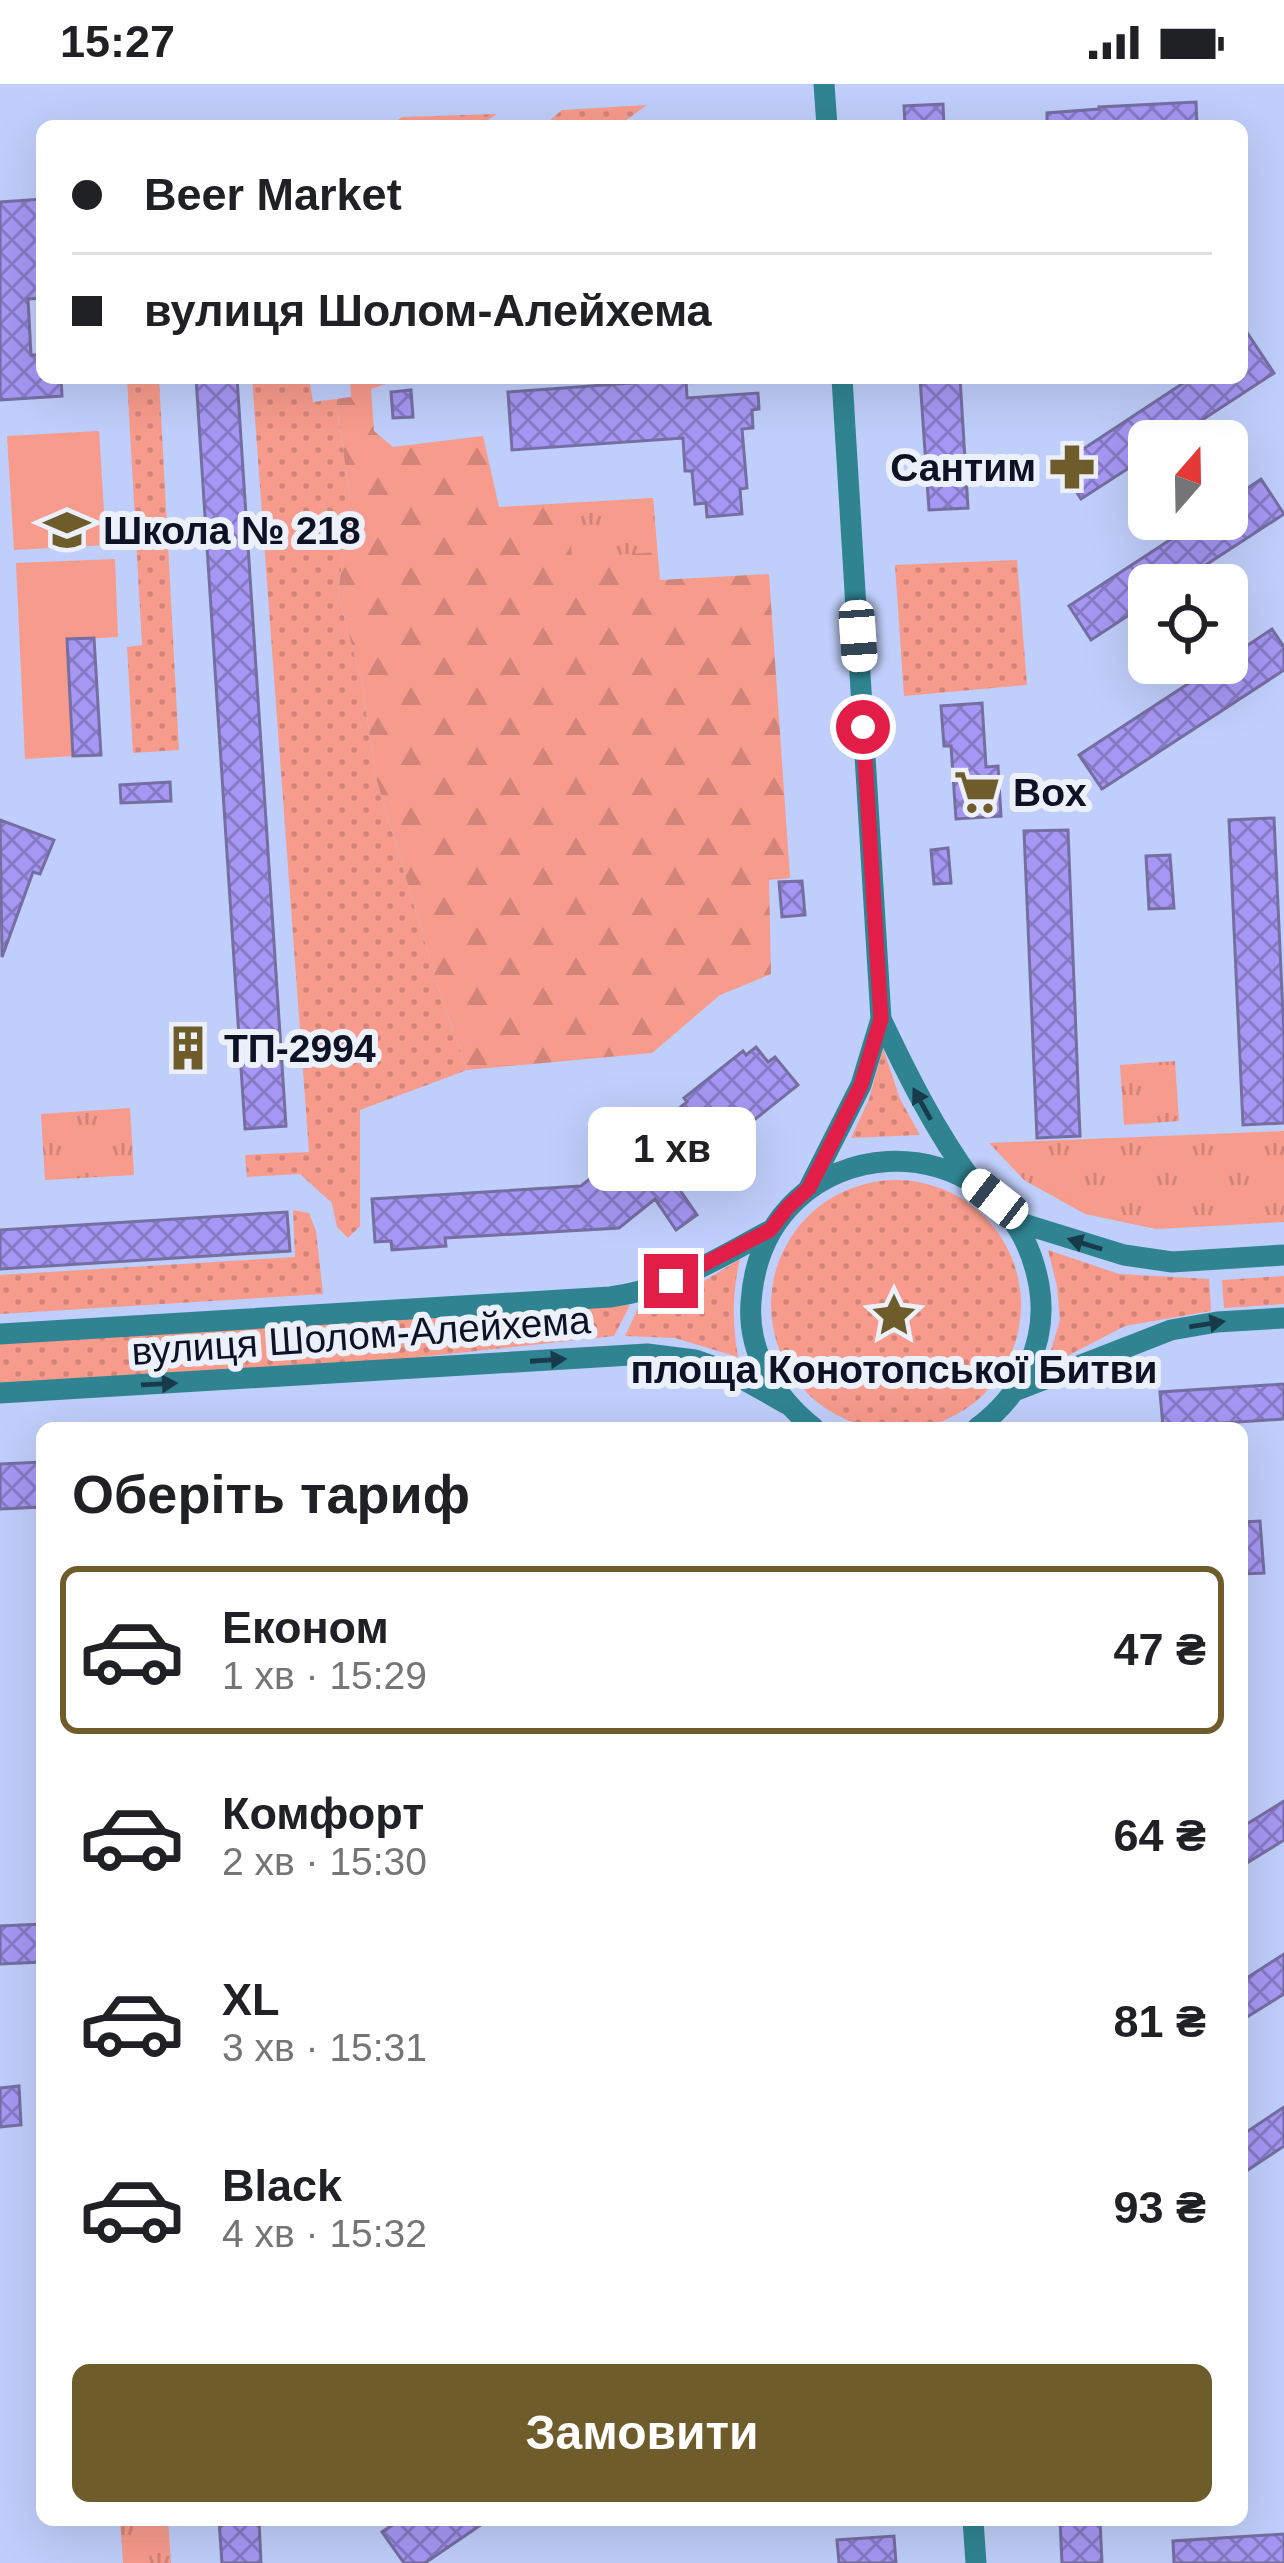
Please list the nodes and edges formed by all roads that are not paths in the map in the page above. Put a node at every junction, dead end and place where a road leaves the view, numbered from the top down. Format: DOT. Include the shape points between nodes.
graph roads {
  1 [pos="824,84"];
  2 [pos="827,120"];
  3 [pos="842,384"];
  4 [pos="881,1019"];
  5 [pos="973,1182"];
  6 [pos="809,1188"];
  7 [pos="1014,1221"];
  8 [pos="770,1230"];
  9 [pos="1284,1255"];
  10 [pos="1284,1318"];
  11 [pos="0,1334"];
  12 [pos="1017,1390"];
  13 [pos="0,1393"];
  14 [pos="787,1404"];
  15 [pos="1002,1408"];
  16 [pos="807,1422"];
  17 [pos="984,1422"];
  18 [pos="992,1422"];
  19 [pos="973,2526"];
  20 [pos="976,2563"];
  1 -- 2 [label="street"];
  3 -- 4 [label="street"];
  5 -- 4 [label="street, one-way"];
  4 -- 6 [label="street" via="861,1085"];
  5 -- 6 [label="street" via="933,1165 890,1160 848,1168"];
  5 -- 7 [label="street"];
  6 -- 8 [label="street"];
  9 -- 7 [label="street, one-way" via="1172,1262"];
  7 -- 12 [label="street" via="1034,1259 1042,1302 1037,1344"];
  8 -- 11 [label="street, вулиця Шолом-Алейхема" via="645,1292 610,1297"];
  8 -- 14 [label="street" via="753,1273 749,1320 761,1365"];
  12 -- 10 [label="street, one-way" via="1171,1330"];
  12 -- 15 [label="street"];
  13 -- 14 [label="street, вулиця Шолом-Алейхема, one-way" via="647,1354 732,1373"];
  14 -- 16 [label="street"];
  15 -- 17 [label="street"];
  15 -- 18 [label="street"];
  19 -- 20 [label="street"];
}
